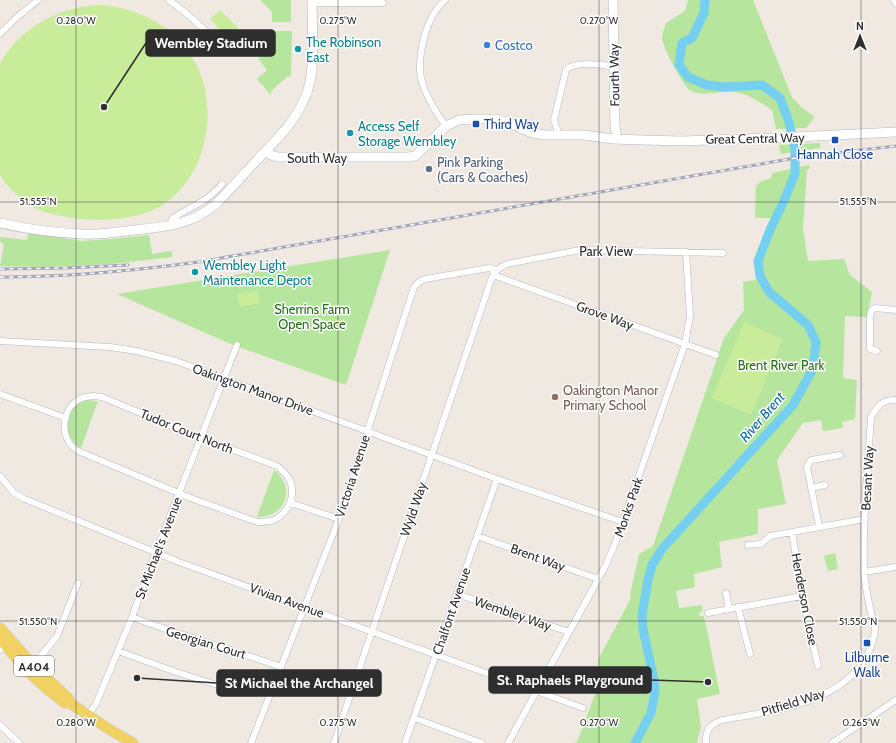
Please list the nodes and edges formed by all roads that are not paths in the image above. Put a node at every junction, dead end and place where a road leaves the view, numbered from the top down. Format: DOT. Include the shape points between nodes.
graph roads {
  1 [pos="38,0"];
  2 [pos="169,0"];
  3 [pos="445,0"];
  4 [pos="613,0"];
  5 [pos="894,0"];
  6 [pos="312,1"];
  7 [pos="384,3"];
  8 [pos="896,4"];
  9 [pos="208,33"];
  10 [pos="0,34"];
  11 [pos="614,68"];
  12 [pos="446,126"];
  13 [pos="896,132"];
  14 [pos="559,135"];
  15 [pos="615,139"];
  16 [pos="266,151"];
  17 [pos="222,184"];
  18 [pos="0,224"];
  19 [pos="171,226"];
  20 [pos="686,252"];
  21 [pos="723,253"];
  22 [pos="495,272"];
  23 [pos="896,310"];
  24 [pos="0,341"];
  25 [pos="685,344"];
  26 [pos="237,345"];
  27 [pos="877,351"];
  28 [pos="716,355"];
  29 [pos="225,379"];
  30 [pos="0,394"];
  31 [pos="896,400"];
  32 [pos="66,418"];
  33 [pos="367,431"];
  34 [pos="201,438"];
  35 [pos="432,454"];
  36 [pos="840,455"];
  37 [pos="0,476"];
  38 [pos="497,479"];
  39 [pos="825,485"];
  40 [pos="811,488"];
  41 [pos="179,493"];
  42 [pos="291,503"];
  43 [pos="339,519"];
  44 [pos="865,519"];
  45 [pos="623,522"];
  46 [pos="819,526"];
  47 [pos="792,532"];
  48 [pos="477,536"];
  49 [pos="748,546"];
  50 [pos="156,552"];
  51 [pos="896,567"];
  52 [pos="864,572"];
  53 [pos="598,579"];
  54 [pos="78,583"];
  55 [pos="726,593"];
  56 [pos="457,594"];
  57 [pos="802,596"];
  58 [pos="305,606"];
  59 [pos="738,607"];
  60 [pos="729,609"];
  61 [pos="708,613"];
  62 [pos="132,617"];
  63 [pos="0,628"];
  64 [pos="372,630"];
  65 [pos="569,632"];
  66 [pos="4,644"];
  67 [pos="118,651"];
  68 [pos="436,654"];
  69 [pos="750,654"];
  70 [pos="818,666"];
  71 [pos="281,667"];
  72 [pos="31,669"];
  73 [pos="233,690"];
  74 [pos="536,691"];
  75 [pos="896,700"];
  76 [pos="583,708"];
  77 [pos="88,715"];
  78 [pos="414,718"];
  79 [pos="0,725"];
  80 [pos="127,742"];
  81 [pos="19,743"];
  82 [pos="251,743"];
  83 [pos="334,743"];
  84 [pos="405,743"];
  85 [pos="482,743"];
  86 [pos="508,743"];
  87 [pos="706,743"];
  88 [pos="832,743"];
  1 -- 10 [label="street"];
  2 -- 9 [label="street"];
  3 -- 12 [label="street" via="431,18 422,44 420,70 428,97"];
  4 -- 11 [label="main road, Fourth Way"];
  5 -- 8 [label="street"];
  6 -- 7 [label="street"];
  6 -- 16 [label="main road" via="311,72 307,92 293,119"];
  11 -- 14 [label="street" via="607,65 572,65 566,70 554,120"];
  11 -- 15 [label="main road, Fourth Way"];
  12 -- 14 [label="main road, South Way" via="459,120 495,119 529,132"];
  12 -- 16 [label="main road, South Way" via="415,156 410,157 277,158"];
  13 -- 15 [label="main road, Great Central Way" via="681,141"];
  14 -- 15 [label="main road, South Way"];
  16 -- 19 [label="main road" via="209,210 191,220"];
  17 -- 19 [label="street" via="202,202 172,219"];
  18 -- 19 [label="main road" via="82,234"];
  20 -- 21 [label="street, Park View"];
  20 -- 22 [label="street, Park View" via="576,251 510,263"];
  20 -- 25 [label="street, Monks Park" via="690,316"];
  22 -- 25 [label="street, Grove Way"];
  22 -- 33 [label="street, Victoria Avenue" via="492,268 487,268 425,279 416,284"];
  22 -- 35 [label="street, Wyld Way"];
  23 -- 27 [label="street" via="875,308 871,311 870,350"];
  24 -- 29 [label="street, Oakington Manor Drive" via="110,347 137,351 176,361"];
  25 -- 28 [label="street, Grove Way"];
  25 -- 45 [label="street, Monks Park"];
  26 -- 29 [label="street, St Michael's Avenue"];
  29 -- 33 [label="street, Oakington Manor Drive"];
  29 -- 34 [label="street, St Michael's Avenue"];
  30 -- 32 [label="street"];
  31 -- 44 [label="street, Besant Way" via="878,406 871,417"];
  32 -- 34 [label="street, Tudor Court North" via="69,409 79,399 102,397"];
  32 -- 41 [label="street" via="65,432 74,448"];
  33 -- 35 [label="street, Oakington Manor Drive"];
  33 -- 43 [label="street, Victoria Avenue"];
  34 -- 41 [label="street, St Michael's Avenue"];
  34 -- 42 [label="street, Tudor Court North" via="277,466 285,473 291,484"];
  35 -- 38 [label="street, Oakington Manor Drive"];
  35 -- 64 [label="street, Wyld Way"];
  36 -- 40 [label="street" via="811,460 807,467"];
  37 -- 50 [label="street, Vivian Avenue" via="14,493 25,499"];
  38 -- 45 [label="street, Oakington Manor Drive"];
  38 -- 48 [label="street, Chalfont Avenue"];
  39 -- 40 [label="street"];
  40 -- 46 [label="street"];
  41 -- 42 [label="street" via="257,522 276,519"];
  41 -- 50 [label="street, St Michael's Avenue"];
  42 -- 43 [label="street"];
  43 -- 58 [label="street, Victoria Avenue"];
  44 -- 46 [label="street"];
  44 -- 52 [label="street, Besant Way"];
  45 -- 53 [label="street, Monks Park"];
  46 -- 47 [label="street"];
  47 -- 49 [label="street" via="770,536 761,544"];
  47 -- 57 [label="street, Henderson Close"];
  48 -- 53 [label="street, Brent Way"];
  48 -- 56 [label="street, Chalfont Avenue"];
  50 -- 58 [label="street, Vivian Avenue"];
  50 -- 62 [label="street, St Michael's Avenue"];
  51 -- 52 [label="street"];
  52 -- 87 [label="street, Pitfield Way" via="875,628 864,661 849,678 822,696 777,710 713,723 708,728"];
  53 -- 65 [label="street, Monks Park"];
  54 -- 72 [label="street" via="56,636"];
  55 -- 60 [label="street"];
  56 -- 65 [label="street, Wembley Way"];
  56 -- 68 [label="street, Chalfont Avenue"];
  57 -- 59 [label="street"];
  57 -- 70 [label="street, Henderson Close"];
  58 -- 64 [label="street, Vivian Avenue"];
  58 -- 71 [label="street, Victoria Avenue"];
  59 -- 60 [label="street"];
  59 -- 69 [label="street"];
  60 -- 61 [label="street"];
  62 -- 67 [label="street, St Michael's Avenue"];
  62 -- 71 [label="street, Georgian Court"];
  63 -- 66 [label="main road, A404"];
  64 -- 68 [label="street, Vivian Avenue"];
  64 -- 83 [label="street, Wyld Way"];
  65 -- 74 [label="street, Monks Park"];
  66 -- 72 [label="main road, A404"];
  67 -- 73 [label="street"];
  67 -- 77 [label="street, St Michael's Avenue" via="96,704"];
  68 -- 74 [label="street, Vivian Avenue"];
  68 -- 78 [label="street, Chalfont Avenue"];
  71 -- 82 [label="street, Victoria Avenue"];
  72 -- 77 [label="main road, A404" via="53,694"];
  74 -- 76 [label="street, Vivian Avenue"];
  74 -- 86 [label="street, Monks Park"];
  75 -- 88 [label="street"];
  77 -- 80 [label="main road, A404"];
  78 -- 84 [label="street, Chalfont Avenue"];
  78 -- 85 [label="street"];
  79 -- 81 [label="street"];
}
